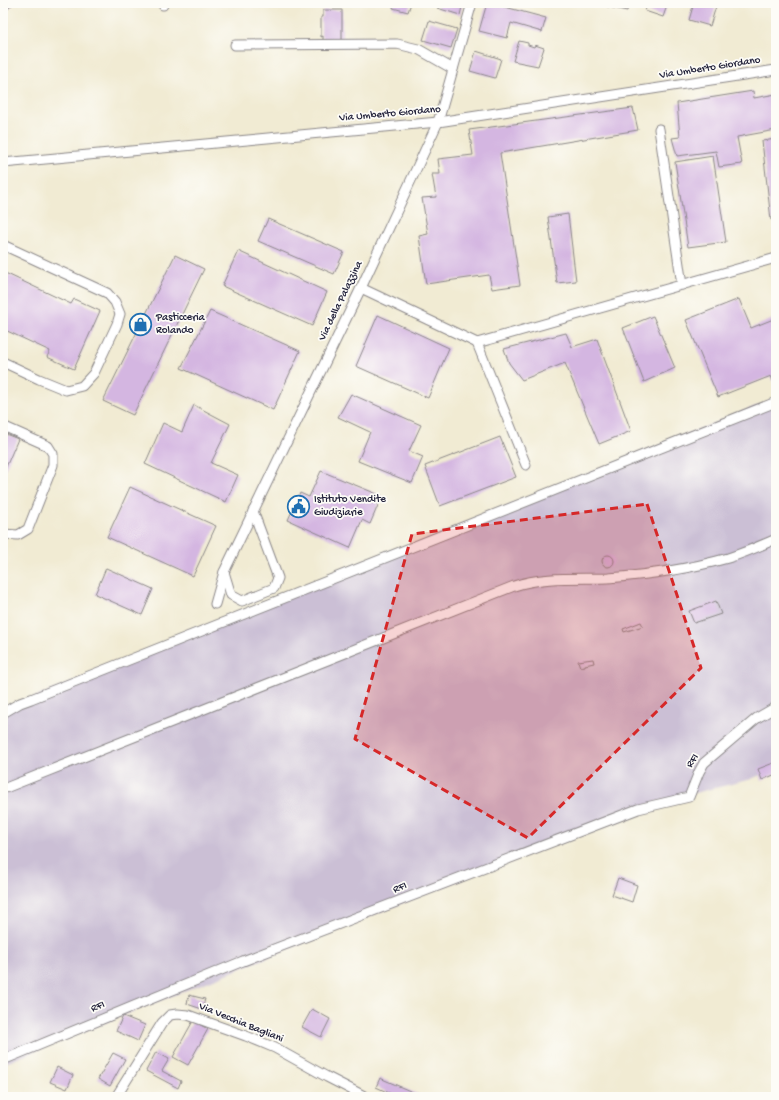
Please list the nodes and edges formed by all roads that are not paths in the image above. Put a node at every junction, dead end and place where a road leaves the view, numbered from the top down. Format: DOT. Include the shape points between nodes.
graph roads {
  1 [pos="472,3"];
  2 [pos="234,44"];
  3 [pos="453,69"];
  4 [pos="776,70"];
  5 [pos="438,122"];
  6 [pos="660,128"];
  7 [pos="3,163"];
  8 [pos="3,245"];
  9 [pos="776,258"];
  10 [pos="682,285"];
  11 [pos="361,288"];
  12 [pos="477,343"];
  13 [pos="3,362"];
  14 [pos="776,402"];
  15 [pos="3,426"];
  16 [pos="526,465"];
  17 [pos="253,511"];
  18 [pos="3,534"];
  19 [pos="776,539"];
  20 [pos="224,572"];
  21 [pos="215,604"];
  22 [pos="776,707"];
  23 [pos="3,713"];
  24 [pos="3,789"];
  25 [pos="3,1060"];
  26 [pos="116,1097"];
  27 [pos="366,1097"];
  1 -- 3 [label="street, Via della Palazzina"];
  2 -- 3 [label="street" via="397,44 418,49"];
  3 -- 5 [label="street, Via della Palazzina"];
  4 -- 5 [label="street, Via Umberto Giordano"];
  5 -- 7 [label="street, Via Umberto Giordano"];
  5 -- 11 [label="street, Via della Palazzina"];
  6 -- 10 [label="street"];
  8 -- 13 [label="street" via="106,293 115,302 120,314 94,373 82,386 66,390"];
  9 -- 10 [label="street"];
  10 -- 12 [label="street"];
  11 -- 12 [label="street"];
  11 -- 17 [label="street, Via della Palazzina"];
  12 -- 16 [label="street"];
  14 -- 23 [label="street" via="20,703"];
  15 -- 18 [label="street" via="48,446 53,454 53,465 28,529 18,535"];
  17 -- 20 [label="street, Via della Palazzina"];
  17 -- 20 [label="street" via="278,578 274,588 242,601 231,595"];
  19 -- 24 [label="street" via="729,558 689,568 607,578 526,582"];
  20 -- 21 [label="street, Via della Palazzina"];
  22 -- 25 [label="street, RFI" via="758,718 704,764 690,797 630,812 243,961"];
  26 -- 27 [label="street, Via Vecchia Bagliani" via="162,1024 170,1015 177,1014 188,1015 275,1048"];
}
